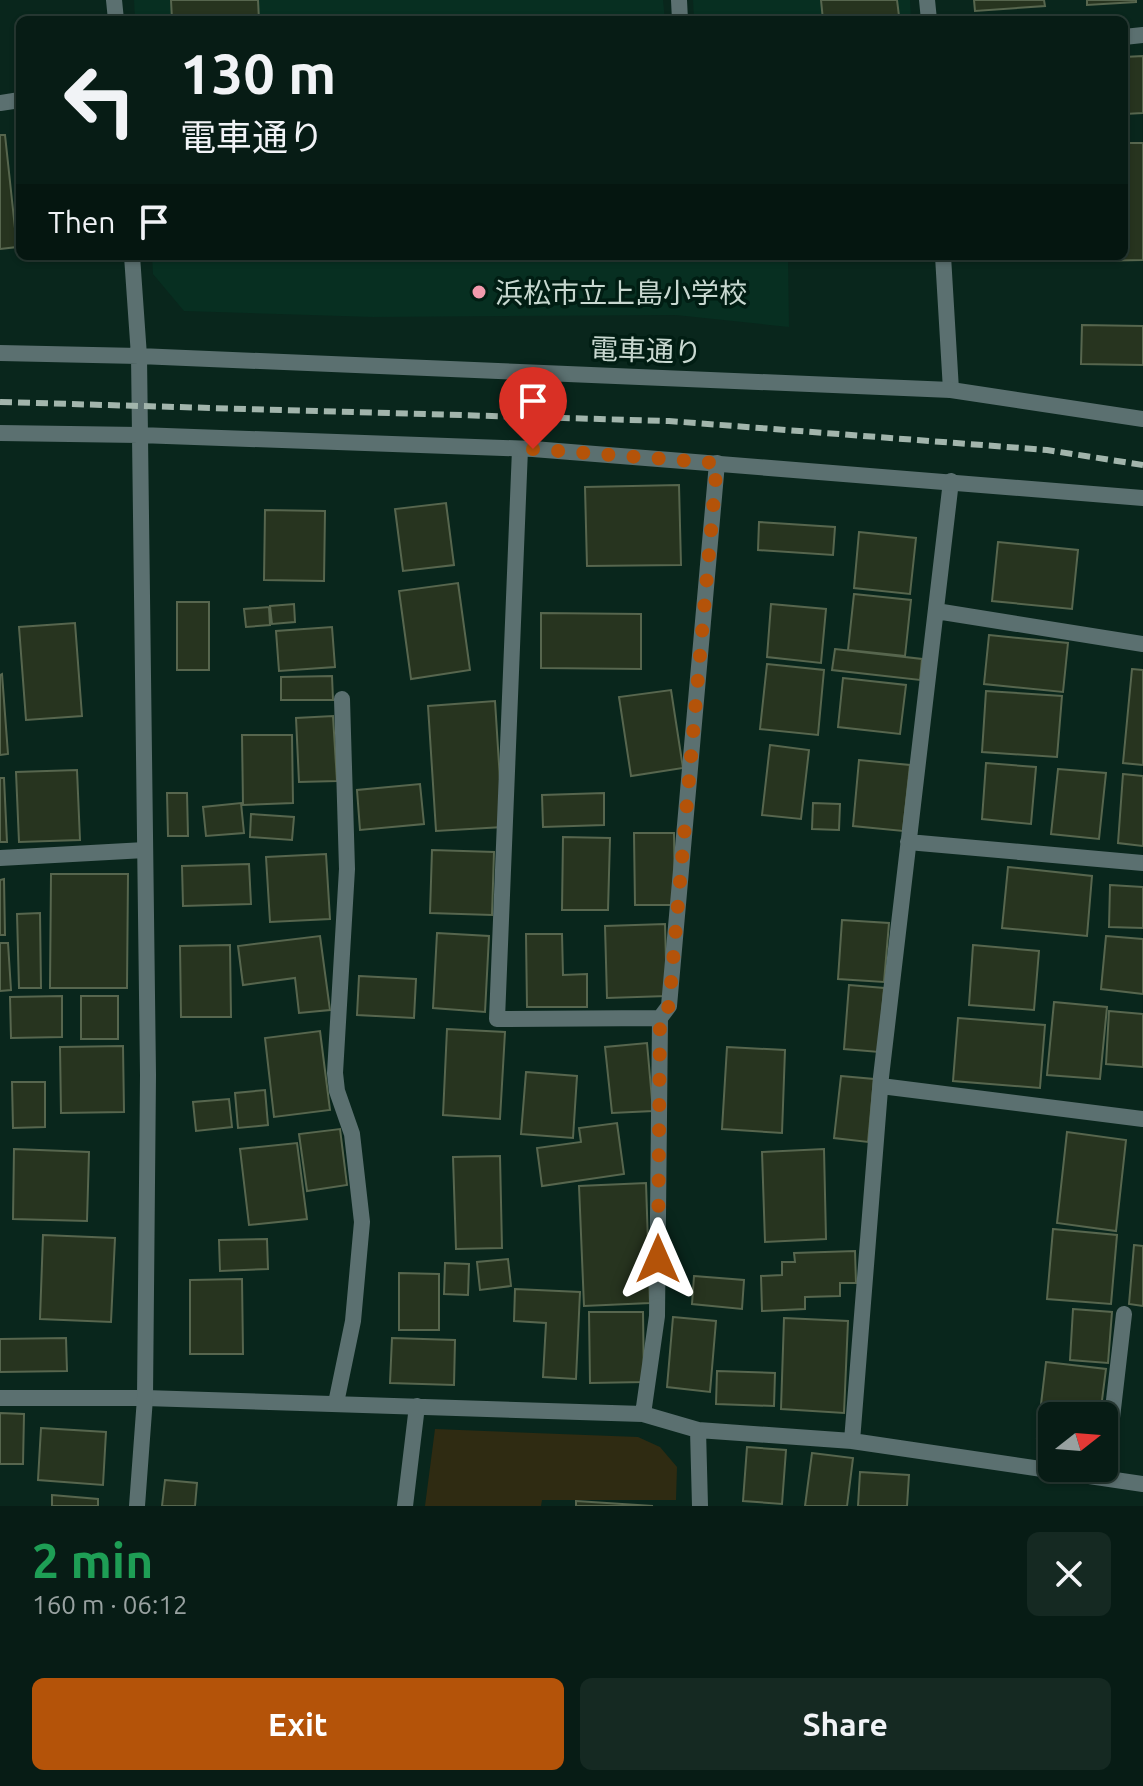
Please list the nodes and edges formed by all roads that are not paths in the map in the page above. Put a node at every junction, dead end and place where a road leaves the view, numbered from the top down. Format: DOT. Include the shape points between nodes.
graph roads {
  1 [pos="132,260"];
  2 [pos="943,260"];
  3 [pos="0,353"];
  4 [pos="139,356"];
  5 [pos="951,390"];
  6 [pos="1143,419"];
  7 [pos="0,433"];
  8 [pos="139,435"];
  9 [pos="520,449"];
  10 [pos="717,463"];
  11 [pos="951,481"];
  12 [pos="1143,498"];
  13 [pos="936,611"];
  14 [pos="1143,644"];
  15 [pos="342,699"];
  16 [pos="908,842"];
  17 [pos="145,850"];
  18 [pos="0,858"];
  19 [pos="1143,863"];
  20 [pos="660,1018"];
  21 [pos="881,1086"];
  22 [pos="1143,1119"];
  23 [pos="1124,1314"];
  24 [pos="0,1398"];
  25 [pos="145,1398"];
  26 [pos="1114,1402"];
  27 [pos="336,1403"];
  28 [pos="417,1406"];
  29 [pos="643,1414"];
  30 [pos="698,1430"];
  31 [pos="852,1441"];
  32 [pos="1038,1468"];
  33 [pos="1118,1480"];
  34 [pos="1143,1484"];
  35 [pos="137,1506"];
  36 [pos="405,1506"];
  37 [pos="700,1506"];
  1 -- 4 [label="street"];
  2 -- 5 [label="street"];
  3 -- 4 [label="street, 電車通り"];
  4 -- 5 [label="street, 電車通り"];
  4 -- 8 [label="street"];
  5 -- 6 [label="street, 電車通り"];
  7 -- 8 [label="street"];
  8 -- 9 [label="street"];
  8 -- 17 [label="street"];
  9 -- 10 [label="street"];
  9 -- 20 [label="street" via="497,1019"];
  10 -- 11 [label="street"];
  10 -- 20 [label="street" via="669,1006"];
  11 -- 12 [label="street"];
  11 -- 13 [label="street"];
  13 -- 14 [label="street"];
  13 -- 16 [label="street"];
  15 -- 27 [label="street" via="347,869 335,1073 352,1134 362,1222 353,1321"];
  16 -- 19 [label="street"];
  16 -- 21 [label="street"];
  17 -- 18 [label="street"];
  17 -- 25 [label="street"];
  20 -- 29 [label="street" via="657,1316"];
  21 -- 22 [label="street"];
  21 -- 31 [label="street"];
  23 -- 26 [label="street"];
  24 -- 25 [label="street"];
  25 -- 27 [label="street"];
  25 -- 35 [label="street"];
  27 -- 28 [label="street"];
  28 -- 29 [label="street"];
  28 -- 36 [label="street"];
  29 -- 30 [label="street"];
  30 -- 31 [label="street"];
  30 -- 37 [label="street"];
  31 -- 32 [label="street"];
  33 -- 34 [label="street"];
}
